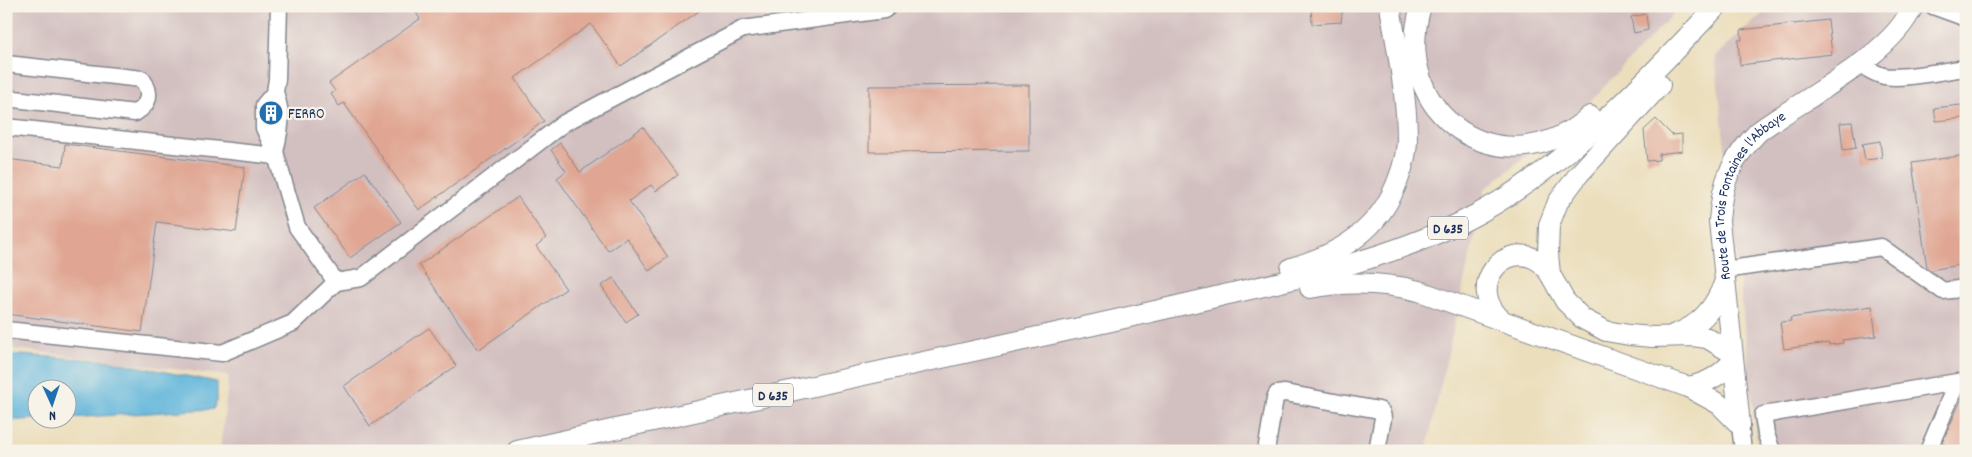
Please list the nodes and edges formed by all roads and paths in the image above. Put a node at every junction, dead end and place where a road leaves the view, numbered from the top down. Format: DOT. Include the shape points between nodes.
graph roads {
  1 [pos="279,6"];
  2 [pos="889,6"];
  3 [pos="1390,6"];
  4 [pos="1421,6"];
  5 [pos="1716,6"];
  6 [pos="1724,6"];
  7 [pos="1913,6"];
  8 [pos="1932,6"];
  9 [pos="1958,6"];
  10 [pos="1966,16"];
  11 [pos="6,64"];
  12 [pos="1860,64"];
  13 [pos="1966,68"];
  14 [pos="6,98"];
  15 [pos="6,127"];
  16 [pos="276,154"];
  17 [pos="1550,274"];
  18 [pos="1725,276"];
  19 [pos="336,282"];
  20 [pos="1966,288"];
  21 [pos="1111,321"];
  22 [pos="1503,321"];
  23 [pos="6,330"];
  24 [pos="1673,335"];
  25 [pos="1028,339"];
  26 [pos="1733,357"];
  27 [pos="1688,387"];
  28 [pos="1740,425"];
  29 [pos="517,451"];
  30 [pos="1266,451"];
  31 [pos="1377,451"];
  32 [pos="1743,451"];
  33 [pos="1772,451"];
  34 [pos="1928,451"];
  1 -- 16 [label="street" via="277,79 275,92 264,105 264,128"];
  2 -- 19 [label="street" via="884,10 743,29 564,123 361,278"];
  3 -- 25 [label="main road" via="1406,111 1407,141 1404,164 1394,189 1382,213 1367,230 1326,256 1306,264"];
  4 -- 5 [label="main road" via="1414,35 1414,52 1416,69 1428,96 1458,130 1473,138 1512,148 1552,141 1580,125"];
  5 -- 21 [label="main road, D 635" via="1634,93 1572,149 1515,191 1464,221 1404,248 1330,271"];
  6 -- 17 [label="main road" via="1675,68 1566,189 1549,225"];
  7 -- 12 [label="main road, Route de Trois Fontaines l'Abbaye" via="1897,32"];
  8 -- 10 [label="street"];
  9 -- 10 [label="street"];
  11 -- 14 [label="street" via="142,79 148,87 149,96 147,104 135,113"];
  12 -- 13 [label="street" via="1885,76 1897,77"];
  12 -- 18 [label="main road, Route de Trois Fontaines l'Abbaye" via="1758,132 1735,161 1721,197 1719,221"];
  15 -- 16 [label="street"];
  16 -- 19 [label="street" via="297,226"];
  17 -- 22 [label="main road" via="1541,262 1530,256 1504,259 1495,267 1488,278 1487,300"];
  17 -- 24 [label="main road" via="1564,301 1583,320 1606,331 1629,335"];
  18 -- 20 [label="street" via="1881,247 1944,291"];
  18 -- 24 [label="main road" via="1719,296 1703,318"];
  18 -- 26 [label="main road, Route de Trois Fontaines l'Abbaye"];
  19 -- 23 [label="street" via="293,323 222,353"];
  21 -- 22 [label="main road" via="1317,286 1369,282 1419,291"];
  21 -- 25 [label="main road, D 635"];
  22 -- 27 [label="main road"];
  24 -- 26 [label="main road" via="1707,338"];
  25 -- 29 [label="main road, D 635"];
  26 -- 27 [label="main road" via="1714,379"];
  26 -- 28 [label="main road, Route de Trois Fontaines l'Abbaye"];
  27 -- 28 [label="main road" via="1718,404"];
  28 -- 32 [label="street, Route de Trois Fontaines l'Abbaye"];
  30 -- 31 [label="street" via="1275,398 1277,394 1285,393 1379,410 1383,418"];
  33 -- 34 [label="street" via="1763,415 1957,382"];
}
